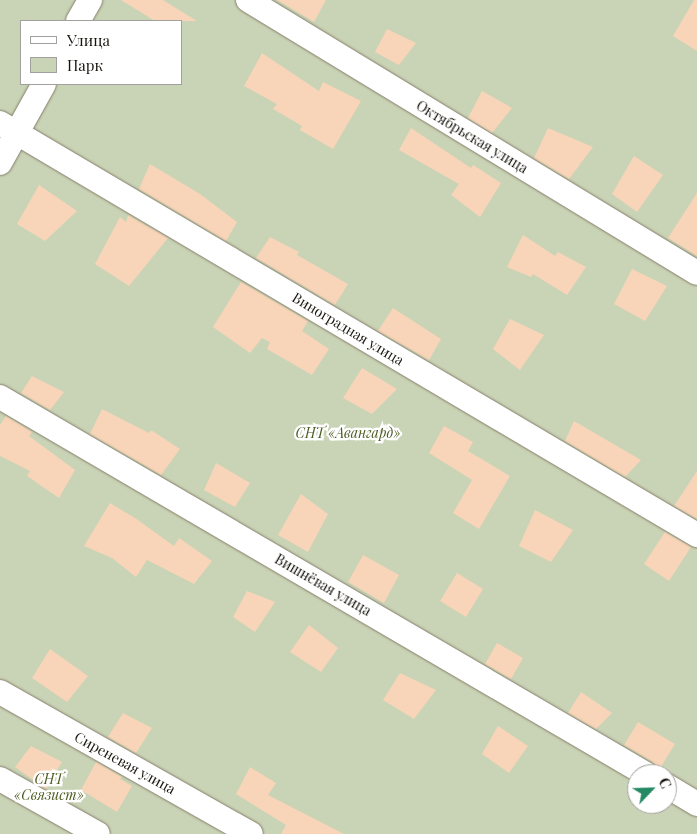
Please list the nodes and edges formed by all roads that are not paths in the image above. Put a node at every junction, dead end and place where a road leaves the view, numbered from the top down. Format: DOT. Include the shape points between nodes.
graph roads {
  1 [pos="90,0"];
  2 [pos="248,0"];
  3 [pos="79,20"];
  4 [pos="43,85"];
  5 [pos="8,128"];
  6 [pos="0,163"];
  7 [pos="697,273"];
  8 [pos="0,397"];
  9 [pos="697,535"];
  10 [pos="0,692"];
  11 [pos="629,764"];
  12 [pos="0,779"];
  13 [pos="677,792"];
  14 [pos="697,804"];
  15 [pos="98,834"];
  16 [pos="251,834"];
  1 -- 3 [label="street"];
  2 -- 7 [label="street, Октябрьская улица"];
  4 -- 5 [label="street"];
  5 -- 6 [label="street"];
  5 -- 9 [label="street, Виноградная улица"];
  8 -- 11 [label="street, Вишнёвая улица"];
  10 -- 16 [label="street, Сиреневая улица"];
  12 -- 15 [label="street"];
  13 -- 14 [label="street"];
}
